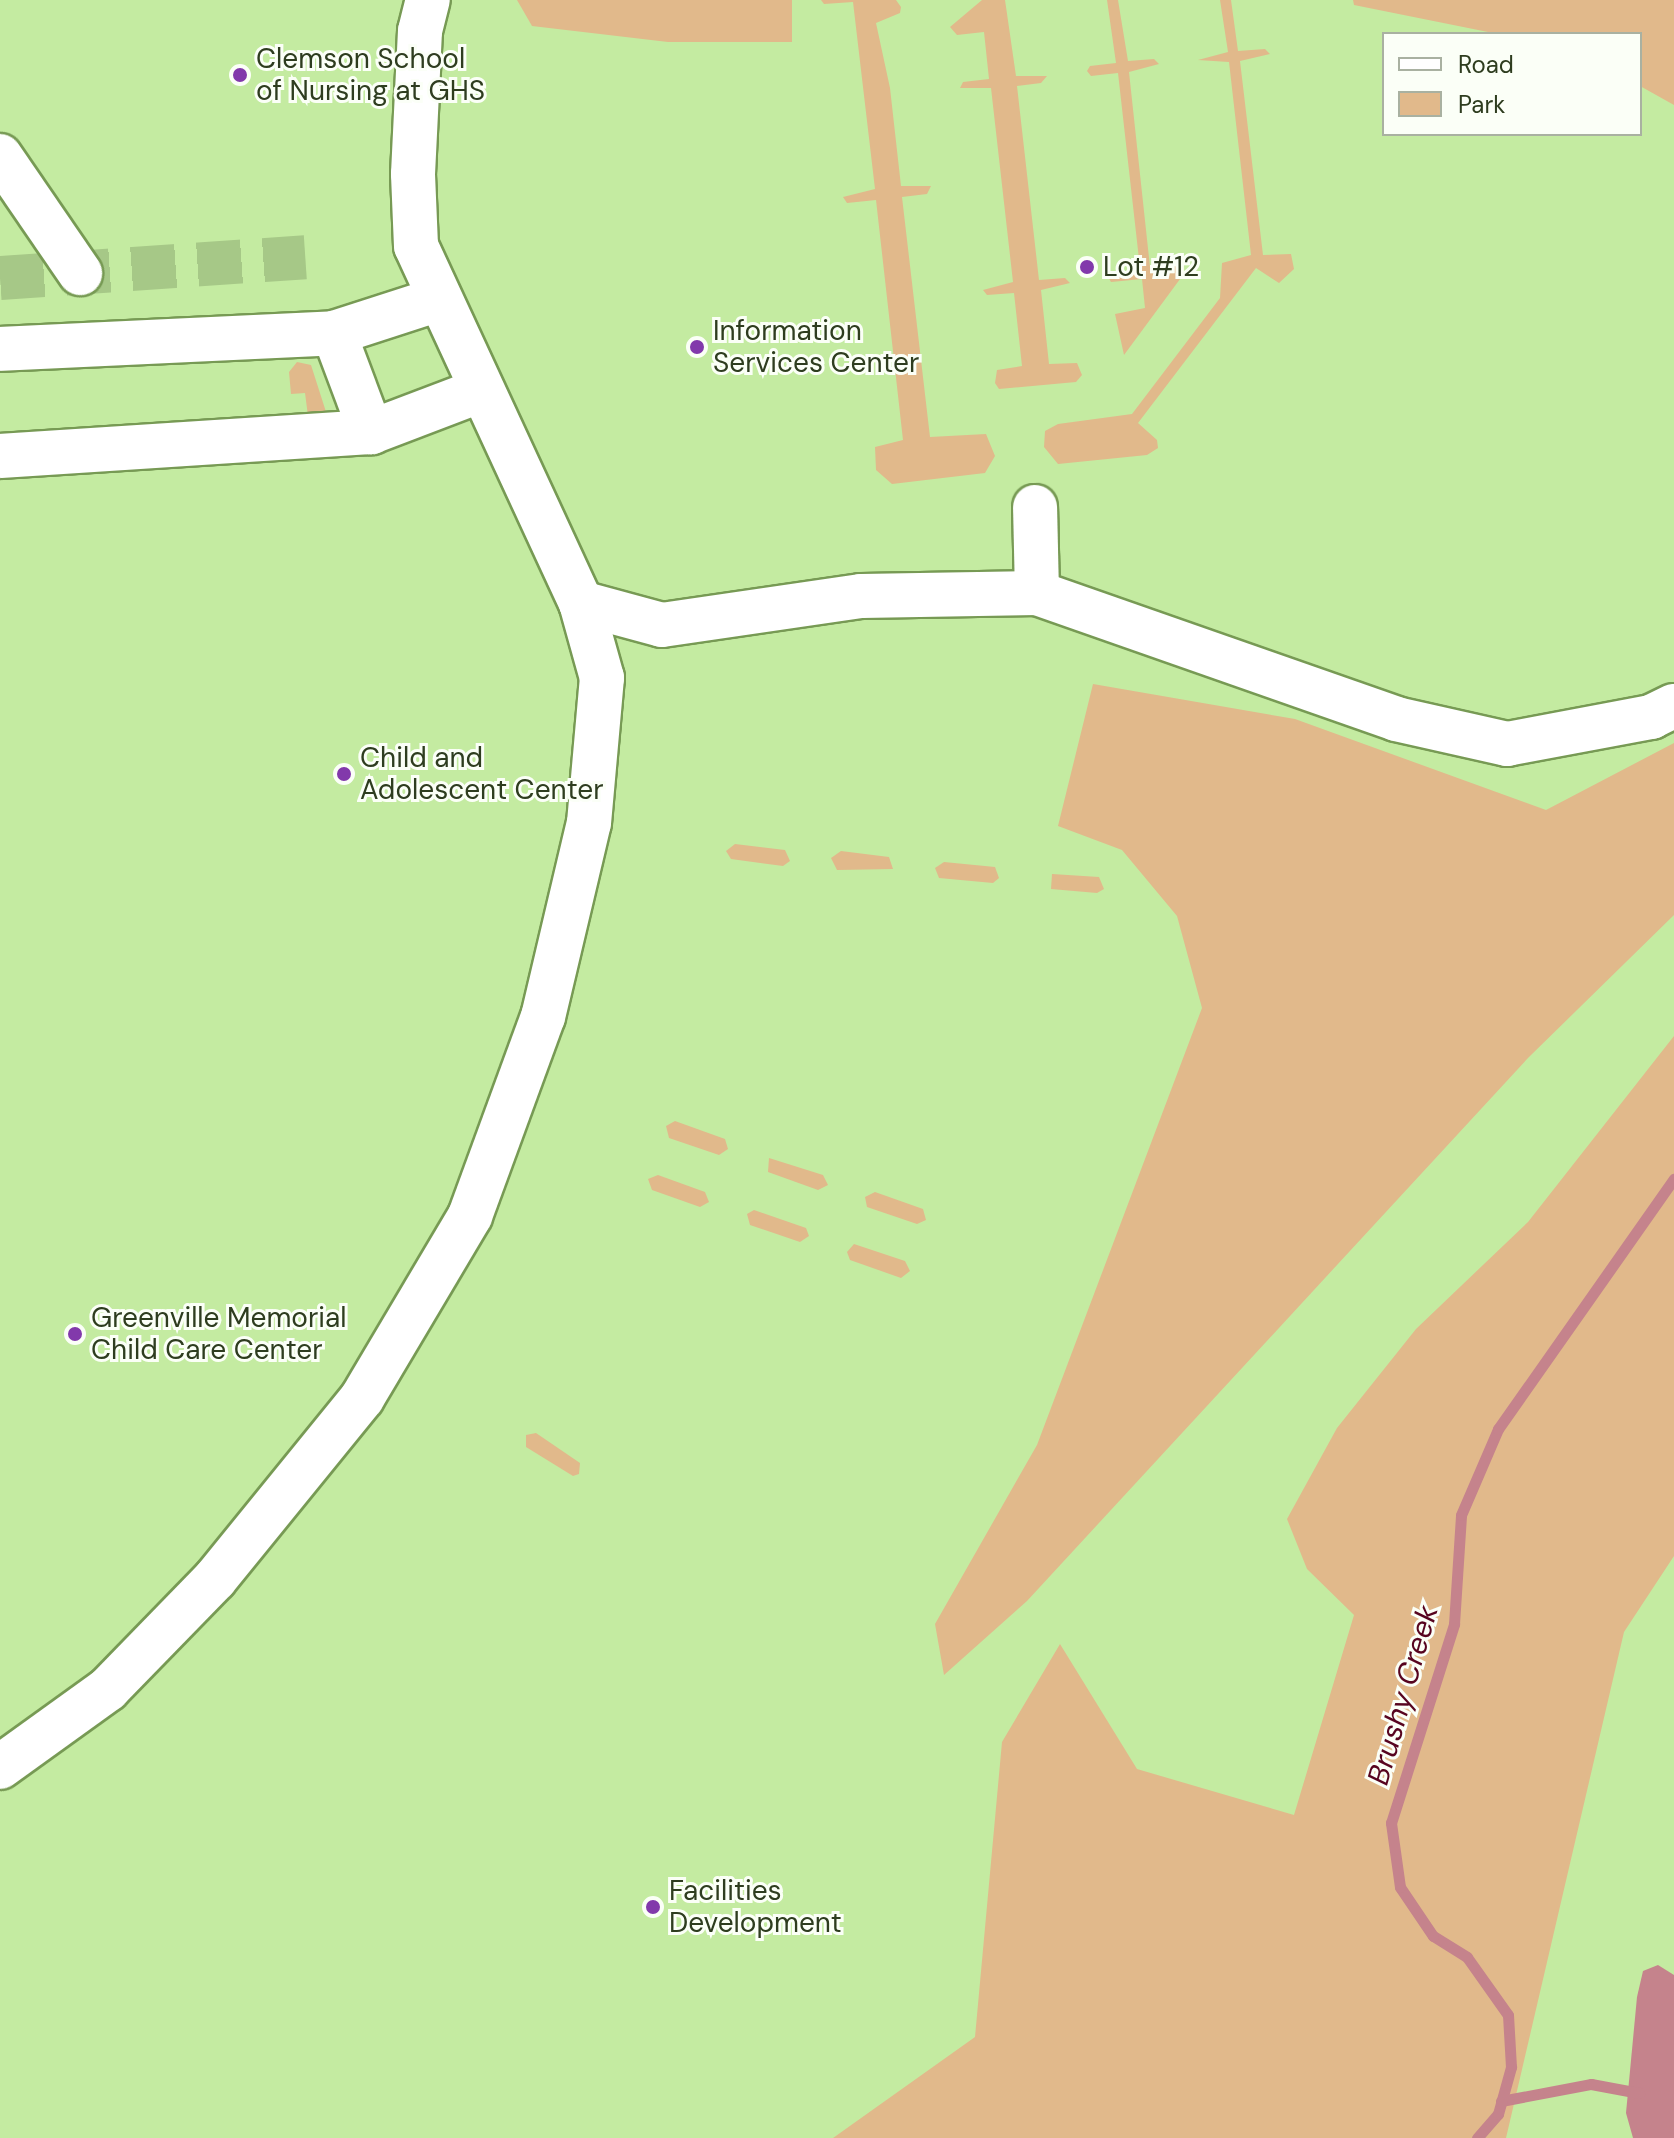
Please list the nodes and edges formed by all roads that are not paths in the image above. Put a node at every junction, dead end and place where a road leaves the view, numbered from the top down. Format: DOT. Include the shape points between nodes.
graph roads {
  1 [pos="428,0"];
  2 [pos="0,156"];
  3 [pos="80,273"];
  4 [pos="439,299"];
  5 [pos="334,333"];
  6 [pos="0,349"];
  7 [pos="479,391"];
  8 [pos="371,432"];
  9 [pos="0,456"];
  10 [pos="1035,507"];
  11 [pos="1037,593"];
  12 [pos="581,603"];
  13 [pos="1674,706"];
  14 [pos="0,1767"];
  1 -- 4 [label="street" via="420,31 413,174 416,246"];
  2 -- 3 [label="street"];
  4 -- 5 [label="street"];
  4 -- 7 [label="street"];
  5 -- 6 [label="street"];
  5 -- 8 [label="street"];
  7 -- 8 [label="street"];
  7 -- 12 [label="street"];
  8 -- 9 [label="street"];
  10 -- 11 [label="street"];
  11 -- 12 [label="street" via="861,596 662,625"];
  11 -- 13 [label="street" via="1396,719 1507,744 1651,717"];
  12 -- 14 [label="street" via="602,678 589,823 543,1017 470,1216 362,1398 215,1579 108,1689"];
}
